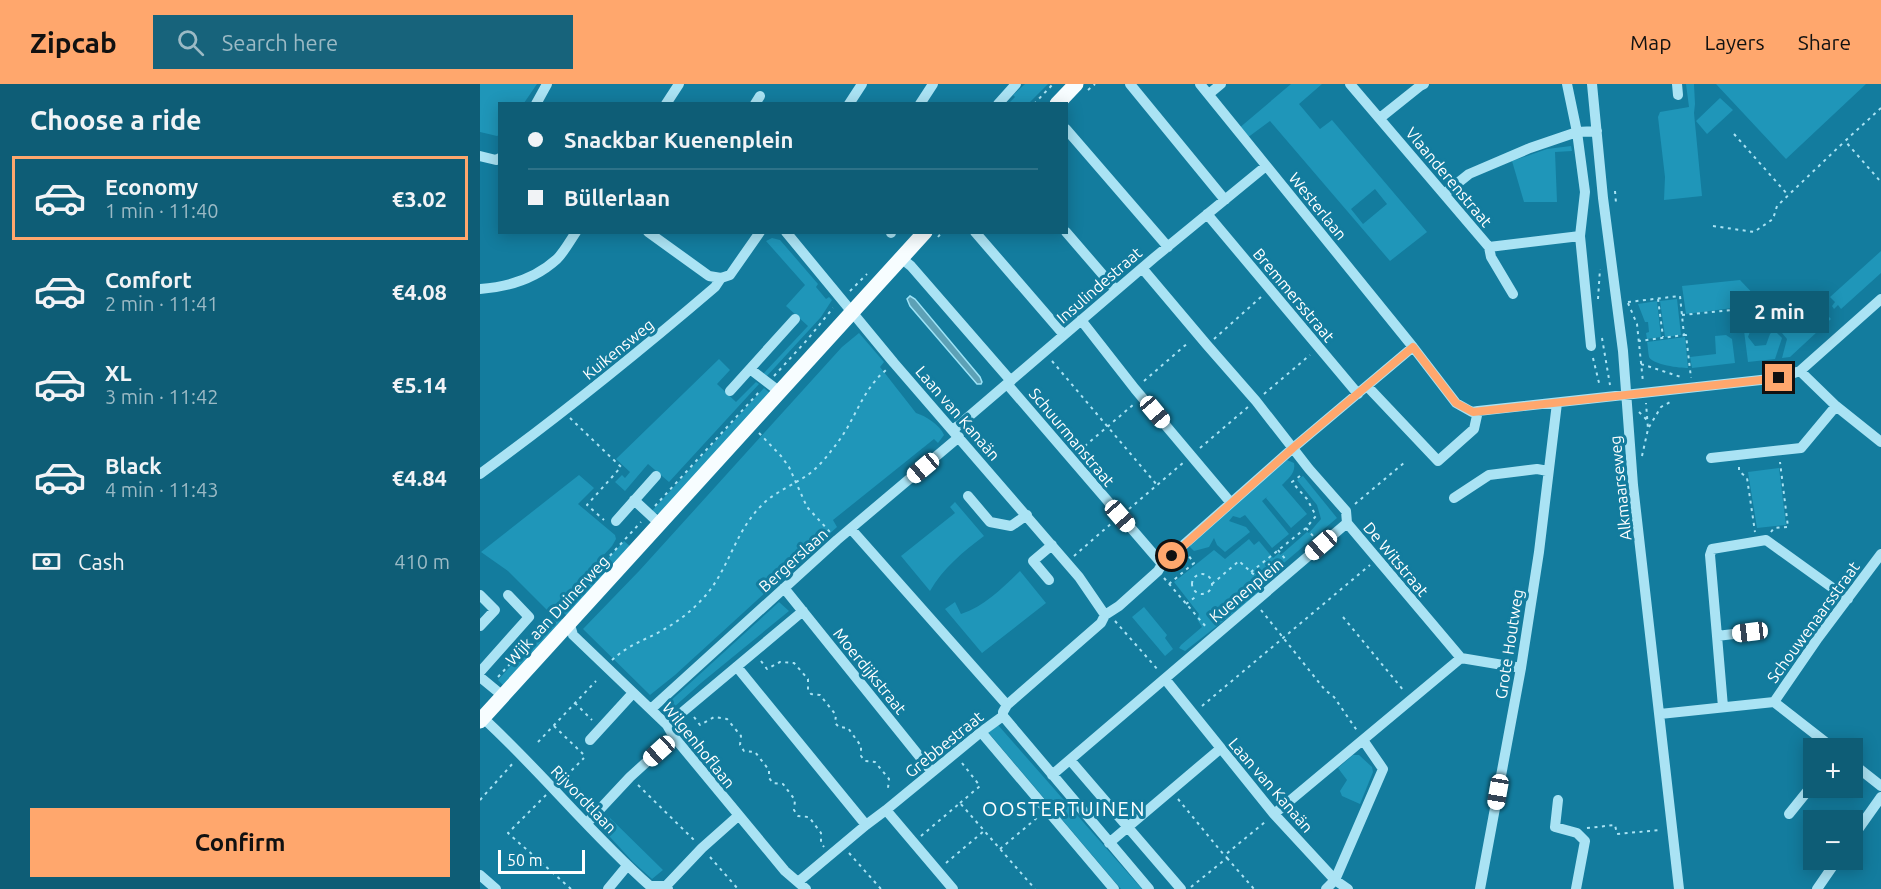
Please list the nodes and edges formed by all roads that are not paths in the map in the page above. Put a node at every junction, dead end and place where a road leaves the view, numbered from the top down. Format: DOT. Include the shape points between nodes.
graph roads {
  1 [pos="547,84"];
  2 [pos="679,84"];
  3 [pos="862,84"];
  4 [pos="933,84"];
  5 [pos="1076,84"];
  6 [pos="1130,84"];
  7 [pos="1200,84"];
  8 [pos="1221,84"];
  9 [pos="1350,84"];
  10 [pos="1424,84"];
  11 [pos="1568,84"];
  12 [pos="1592,84"];
  13 [pos="1008,87"];
  14 [pos="1209,94"];
  15 [pos="537,102"];
  16 [pos="667,102"];
  17 [pos="850,102"];
  18 [pos="921,102"];
  19 [pos="999,102"];
  20 [pos="1059,102"];
  21 [pos="1380,118"];
  22 [pos="1068,131"];
  23 [pos="1577,132"];
  24 [pos="1597,132"];
  25 [pos="480,156"];
  26 [pos="498,159"];
  27 [pos="1266,166"];
  28 [pos="1444,194"];
  29 [pos="1225,200"];
  30 [pos="1208,214"];
  31 [pos="575,234"];
  32 [pos="651,234"];
  33 [pos="759,234"];
  34 [pos="788,234"];
  35 [pos="923,234"];
  36 [pos="977,234"];
  37 [pos="1068,234"];
  38 [pos="1580,236"];
  39 [pos="1168,247"];
  40 [pos="1489,247"];
  41 [pos="902,258"];
  42 [pos="1142,268"];
  43 [pos="721,278"];
  44 [pos="480,289"];
  45 [pos="1116,290"];
  46 [pos="1513,294"];
  47 [pos="1881,299"];
  48 [pos="852,312"];
  49 [pos="795,319"];
  50 [pos="1081,320"];
  51 [pos="1064,335"];
  52 [pos="1591,346"];
  53 [pos="1413,347"];
  54 [pos="750,369"];
  55 [pos="1800,371"];
  56 [pos="1009,383"];
  57 [pos="1367,386"];
  58 [pos="730,391"];
  59 [pos="780,392"];
  60 [pos="1358,394"];
  61 [pos="1626,394"];
  62 [pos="1557,403"];
  63 [pos="1836,406"];
  64 [pos="1478,411"];
  65 [pos="956,433"];
  66 [pos="1881,442"];
  67 [pos="1293,448"];
  68 [pos="1711,458"];
  69 [pos="1548,471"];
  70 [pos="480,474"];
  71 [pos="656,476"];
  72 [pos="968,496"];
  73 [pos="1454,498"];
  74 [pos="634,500"];
  75 [pos="1231,503"];
  76 [pos="1027,515"];
  77 [pos="613,523"];
  78 [pos="1347,523"];
  79 [pos="660,524"];
  80 [pos="851,529"];
  81 [pos="1052,544"];
  82 [pos="1881,554"];
  83 [pos="1160,568"];
  84 [pos="1049,580"];
  85 [pos="784,588"];
  86 [pos="480,595"];
  87 [pos="508,595"];
  88 [pos="1848,599"];
  89 [pos="803,611"];
  90 [pos="1103,619"];
  91 [pos="569,622"];
  92 [pos="480,626"];
  93 [pos="1750,632"];
  94 [pos="1717,636"];
  95 [pos="1461,658"];
  96 [pos="736,667"];
  97 [pos="1521,668"];
  98 [pos="480,672"];
  99 [pos="480,677"];
  100 [pos="1165,679"];
  101 [pos="633,693"];
  102 [pos="503,696"];
  103 [pos="1773,702"];
  104 [pos="1723,707"];
  105 [pos="651,709"];
  106 [pos="1005,710"];
  107 [pos="1660,714"];
  108 [pos="481,720"];
  109 [pos="667,725"];
  110 [pos="981,732"];
  111 [pos="674,737"];
  112 [pos="1820,738"];
  113 [pos="590,740"];
  114 [pos="1363,740"];
  115 [pos="1220,749"];
  116 [pos="1070,760"];
  117 [pos="932,772"];
  118 [pos="1863,772"];
  119 [pos="1052,775"];
  120 [pos="1881,786"];
  121 [pos="1803,797"];
  122 [pos="1881,797"];
  123 [pos="1558,800"];
  124 [pos="886,810"];
  125 [pos="1274,814"];
  126 [pos="1789,814"];
  127 [pos="738,816"];
  128 [pos="1863,822"];
  129 [pos="587,823"];
  130 [pos="866,825"];
  131 [pos="1127,826"];
  132 [pos="1109,843"];
  133 [pos="627,866"];
  134 [pos="1831,870"];
  135 [pos="480,876"];
  136 [pos="1335,880"];
  137 [pos="802,886"];
  138 [pos="667,888"];
  139 [pos="496,889"];
  140 [pos="608,889"];
  141 [pos="953,889"];
  142 [pos="1114,889"];
  143 [pos="1149,889"];
  144 [pos="1181,889"];
  145 [pos="1326,889"];
  146 [pos="1348,889"];
  147 [pos="1480,889"];
  148 [pos="1576,889"];
  149 [pos="1679,889"];
  150 [pos="1817,889"];
  1 -- 15 [label="street"];
  2 -- 16 [label="street"];
  3 -- 17 [label="street"];
  4 -- 18 [label="street"];
  5 -- 20 [label="main road"];
  6 -- 29 [label="street"];
  7 -- 14 [label="street, Westerlaan"];
  8 -- 14 [label="street"];
  9 -- 21 [label="street, Vlaanderenstraat"];
  10 -- 21 [label="street"];
  11 -- 23 [label="street"];
  12 -- 24 [label="street, Alkmaarseweg"];
  13 -- 19 [label="street"];
  14 -- 27 [label="street, Westerlaan"];
  21 -- 28 [label="street, Vlaanderenstraat"];
  22 -- 39 [label="street"];
  23 -- 24 [label="street"];
  23 -- 28 [label="street" via="1469,174"];
  23 -- 38 [label="street" via="1586,192"];
  24 -- 61 [label="street, Alkmaarseweg"];
  25 -- 26 [label="street"];
  27 -- 29 [label="street, Insulindestraat"];
  27 -- 53 [label="street, Westerlaan"];
  28 -- 40 [label="street, Vlaanderenstraat"];
  29 -- 30 [label="street, Insulindestraat"];
  30 -- 39 [label="street, Insulindestraat"];
  30 -- 60 [label="street, Bremmersstraat"];
  31 -- 44 [label="street" via="558,258 529,279 500,288"];
  32 -- 43 [label="street" via="709,276"];
  33 -- 43 [label="street, Kuikensweg" via="730,275"];
  34 -- 48 [label="street, Laan van Kanaän"];
  35 -- 41 [label="main road, Wijk aan Duinerweg"];
  36 -- 51 [label="street"];
  37 -- 45 [label="street"];
  38 -- 40 [label="street, Vlaanderenstraat"];
  38 -- 52 [label="street"];
  39 -- 42 [label="street, Insulindestraat"];
  40 -- 46 [label="street"];
  41 -- 48 [label="main road, Wijk aan Duinerweg"];
  41 -- 56 [label="street, Schuurmanstraat"];
  42 -- 45 [label="street, Insulindestraat"];
  42 -- 67 [label="street, De Witstraat"];
  43 -- 70 [label="street, Kuikensweg" via="707,294 564,412"];
  45 -- 50 [label="street, Insulindestraat"];
  47 -- 55 [label="street"];
  48 -- 59 [label="main road, Wijk aan Duinerweg"];
  48 -- 65 [label="street, Laan van Kanaän"];
  49 -- 54 [label="street"];
  50 -- 51 [label="street, Insulindestraat"];
  50 -- 75 [label="street"];
  51 -- 56 [label="street, Insulindestraat"];
  53 -- 57 [label="street"];
  53 -- 64 [label="street, Westerlaan" via="1456,403"];
  54 -- 58 [label="street"];
  54 -- 59 [label="street"];
  55 -- 61 [label="street" via="1779,378"];
  55 -- 63 [label="street"];
  56 -- 65 [label="street, Insulindestraat"];
  56 -- 83 [label="street, Schuurmanstraat"];
  57 -- 60 [label="street"];
  57 -- 64 [label="street" via="1438,461 1474,429"];
  59 -- 79 [label="main road, Wijk aan Duinerweg"];
  60 -- 67 [label="street"];
  61 -- 62 [label="street"];
  61 -- 107 [label="street, Alkmaarseweg"];
  62 -- 64 [label="street"];
  62 -- 69 [label="street, Grote Houtweg"];
  63 -- 66 [label="street"];
  63 -- 68 [label="street" via="1800,448"];
  65 -- 76 [label="street, Laan van Kanaän"];
  65 -- 80 [label="street, Bergerslaan"];
  67 -- 75 [label="street"];
  67 -- 78 [label="street, De Witstraat" via="1346,511"];
  69 -- 73 [label="street" via="1489,475"];
  69 -- 97 [label="street, Grote Houtweg"];
  71 -- 74 [label="street"];
  72 -- 76 [label="street" via="990,522 1011,526"];
  74 -- 77 [label="street"];
  74 -- 79 [label="street"];
  75 -- 83 [label="street"];
  76 -- 81 [label="street, Laan van Kanaän"];
  78 -- 95 [label="street, De Witstraat"];
  78 -- 100 [label="street, Kuenenplein"];
  79 -- 91 [label="main road, Wijk aan Duinerweg"];
  80 -- 85 [label="street, Bergerslaan"];
  80 -- 106 [label="street"];
  81 -- 84 [label="street" via="1033,561"];
  81 -- 90 [label="street, Laan van Kanaän" via="1079,577"];
  82 -- 88 [label="street, Schouwenaarsstraat"];
  83 -- 90 [label="street"];
  85 -- 89 [label="street, Moerdijkstraat"];
  85 -- 105 [label="street, Bergerslaan"];
  86 -- 92 [label="street" via="495,610"];
  87 -- 98 [label="street" via="529,617"];
  88 -- 94 [label="street" via="1761,541 1712,549"];
  88 -- 103 [label="street, Schouwenaarsstraat"];
  89 -- 96 [label="street"];
  89 -- 117 [label="street, Moerdijkstraat"];
  90 -- 106 [label="street, Grebbestraat"];
  91 -- 101 [label="street, Wilgenhoflaan" via="573,635"];
  91 -- 102 [label="main road, Wijk aan Duinerweg"];
  93 -- 94 [label="street"];
  94 -- 104 [label="street"];
  95 -- 97 [label="street"];
  95 -- 114 [label="street"];
  96 -- 109 [label="street"];
  96 -- 130 [label="street"];
  97 -- 147 [label="street, Grote Houtweg"];
  99 -- 102 [label="street"];
  100 -- 115 [label="street, Laan van Kanaän"];
  100 -- 116 [label="street, Kuenenplein"];
  101 -- 105 [label="street, Wilgenhoflaan"];
  101 -- 113 [label="street"];
  102 -- 108 [label="main road, Wijk aan Duinerweg"];
  103 -- 104 [label="street, Schouwenaarsstraat"];
  103 -- 112 [label="street"];
  104 -- 107 [label="street, Schouwenaarsstraat"];
  105 -- 109 [label="street, Wilgenhoflaan"];
  106 -- 110 [label="street, Grebbestraat"];
  106 -- 119 [label="street"];
  107 -- 149 [label="street, Alkmaarseweg"];
  108 -- 129 [label="street, Rijvordtlaan"];
  109 -- 111 [label="street, Wilgenhoflaan"];
  110 -- 117 [label="street, Grebbestraat"];
  110 -- 142 [label="street"];
  111 -- 127 [label="street, Wilgenhoflaan"];
  111 -- 129 [label="street"];
  114 -- 125 [label="street"];
  114 -- 136 [label="street" via="1383,769"];
  115 -- 125 [label="street, Laan van Kanaän"];
  115 -- 131 [label="street"];
  116 -- 119 [label="street, Kuenenplein"];
  116 -- 131 [label="street"];
  117 -- 124 [label="street, Grebbestraat"];
  118 -- 120 [label="street"];
  119 -- 132 [label="street"];
  121 -- 126 [label="street"];
  122 -- 128 [label="street"];
  123 -- 148 [label="street" via="1555,827 1577,833 1585,841"];
  124 -- 130 [label="street, Grebbestraat"];
  124 -- 141 [label="street"];
  125 -- 136 [label="street, Laan van Kanaän"];
  127 -- 137 [label="street, Wilgenhoflaan"];
  127 -- 138 [label="street" via="702,848"];
  129 -- 133 [label="street, Rijvordtlaan"];
  130 -- 137 [label="street, Grebbestraat"];
  131 -- 132 [label="street"];
  131 -- 144 [label="street"];
  132 -- 143 [label="street"];
  133 -- 138 [label="street, Rijvordtlaan" via="650,886"];
  133 -- 140 [label="street"];
  134 -- 150 [label="street"];
  135 -- 139 [label="street"];
  136 -- 145 [label="street"];
  136 -- 146 [label="street, Laan van Kanaän"];
}
